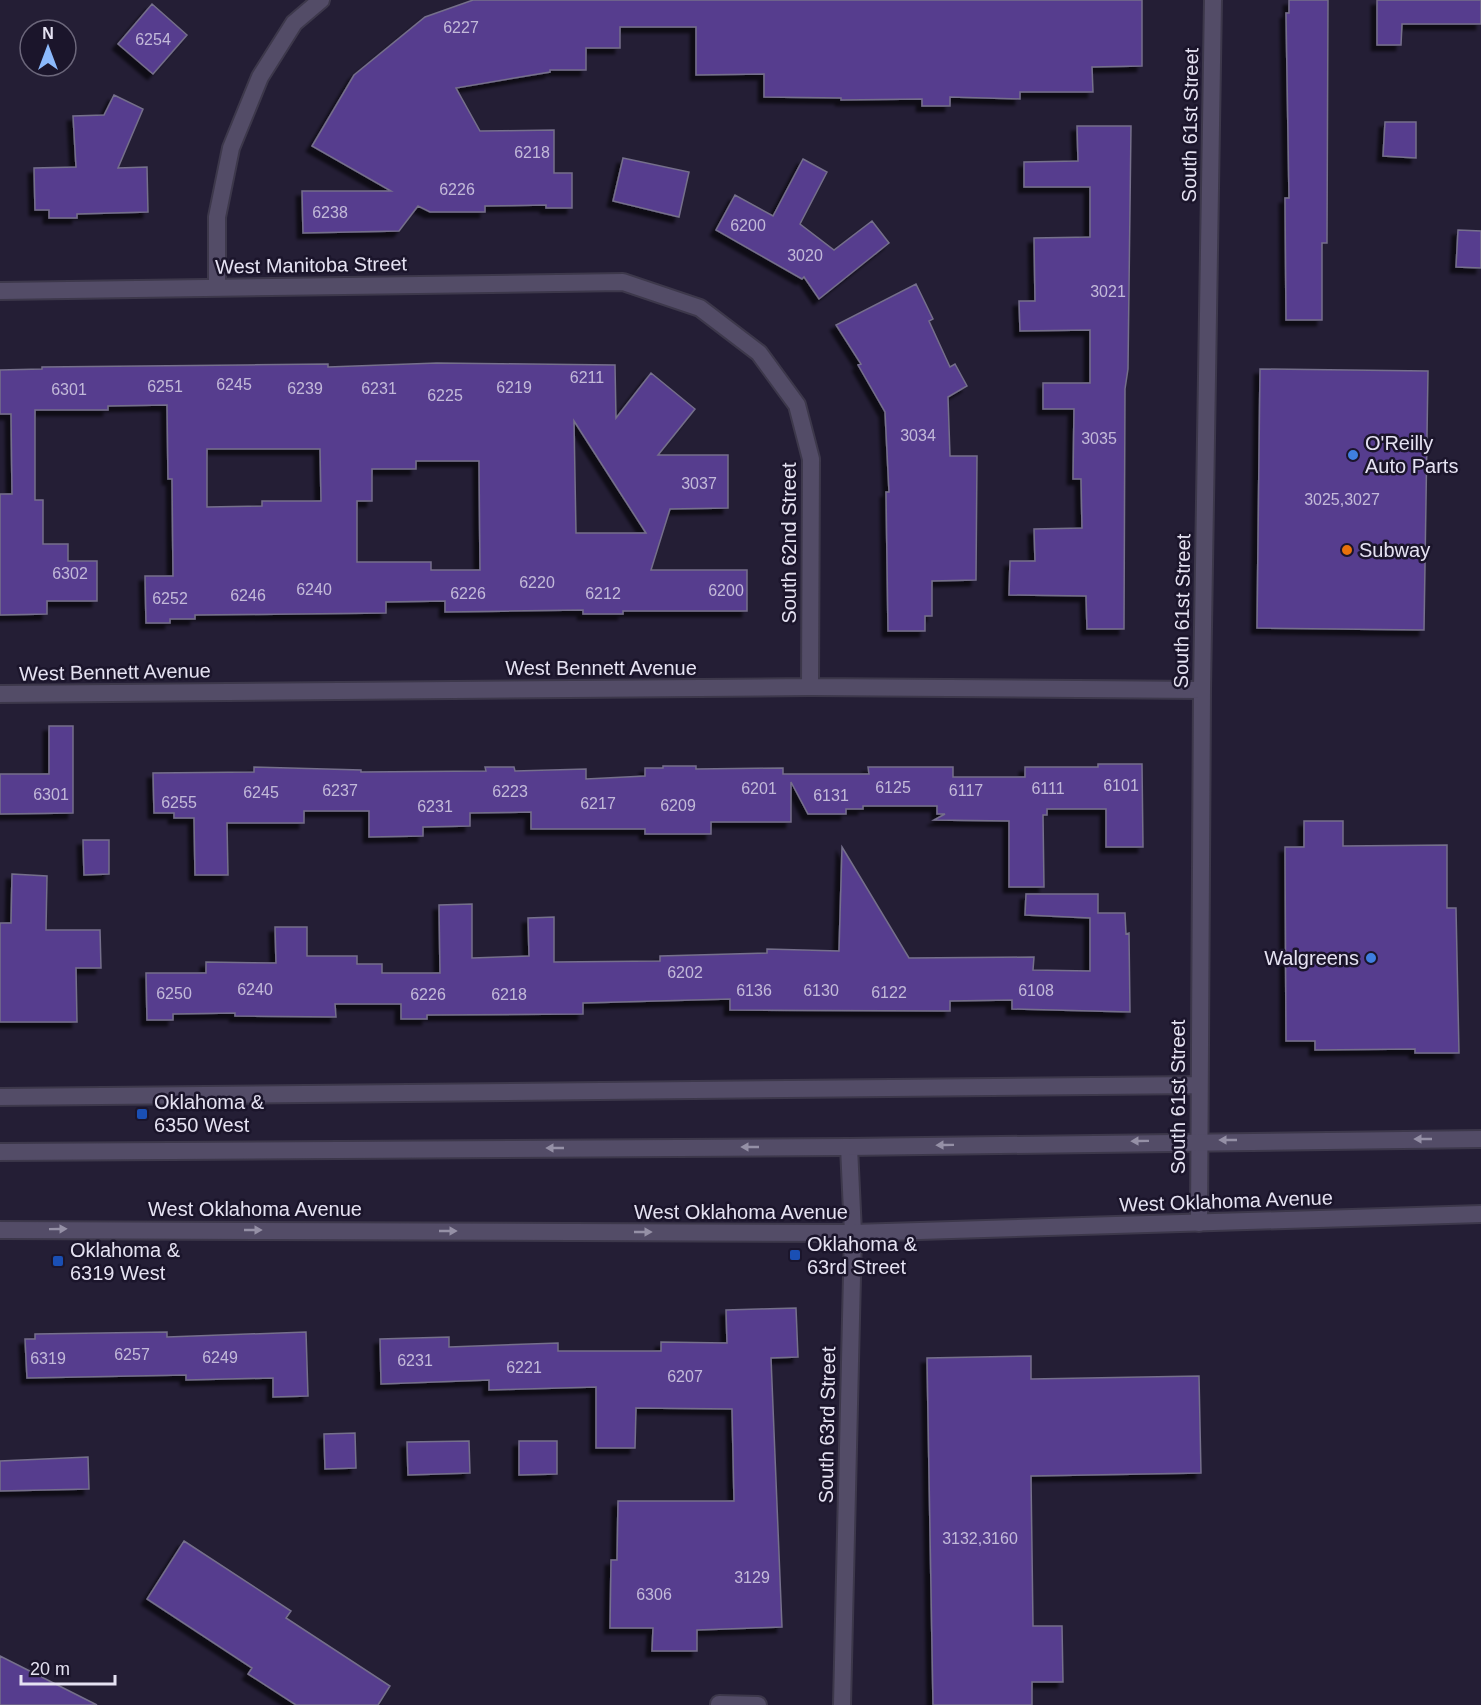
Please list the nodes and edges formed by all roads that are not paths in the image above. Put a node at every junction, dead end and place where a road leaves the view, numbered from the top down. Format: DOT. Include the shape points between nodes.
graph roads {
  1 [pos="321,0"];
  2 [pos="1213,0"];
  3 [pos="623,282"];
  4 [pos="217,287"];
  5 [pos="0,291"];
  6 [pos="810,687"];
  7 [pos="1202,690"];
  8 [pos="0,694"];
  9 [pos="1198,1085"];
  10 [pos="0,1097"];
  11 [pos="1481,1139"];
  12 [pos="1198,1140"];
  13 [pos="849,1147"];
  14 [pos="0,1152"];
  15 [pos="1481,1214"];
  16 [pos="1199,1223"];
  17 [pos="0,1230"];
  18 [pos="853,1233"];
  19 [pos="719,1704"];
  20 [pos="758,1705"];
  21 [pos="842,1705"];
  1 -- 4 [label="street" via="294,23 260,77 231,148 218,217"];
  2 -- 7 [label="street, South 61st Street"];
  3 -- 4 [label="street, West Manitoba Street"];
  3 -- 6 [label="street, South 62nd Street" via="700,308 759,353 797,405 811,459"];
  4 -- 5 [label="street, West Manitoba Street"];
  6 -- 7 [label="street, West Bennett Avenue"];
  6 -- 8 [label="street, West Bennett Avenue"];
  7 -- 9 [label="street, South 61st Street"];
  9 -- 10 [label="street"];
  9 -- 12 [label="street, South 61st Street"];
  11 -- 12 [label="street, one-way"];
  12 -- 13 [label="street, one-way"];
  12 -- 16 [label="street, South 61st Street"];
  13 -- 14 [label="street, one-way"];
  13 -- 18 [label="street, South 63rd Street"];
  15 -- 16 [label="street, West Oklahoma Avenue"];
  16 -- 18 [label="street, West Oklahoma Avenue"];
  17 -- 18 [label="street, West Oklahoma Avenue, one-way"];
  18 -- 21 [label="street, South 63rd Street"];
  19 -- 20 [label="street"];
}
